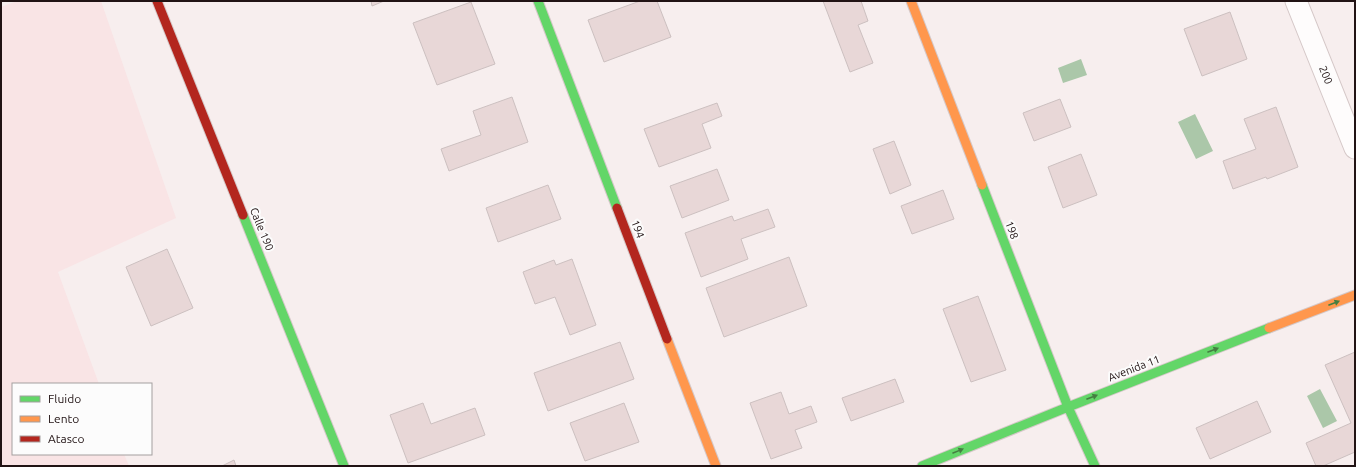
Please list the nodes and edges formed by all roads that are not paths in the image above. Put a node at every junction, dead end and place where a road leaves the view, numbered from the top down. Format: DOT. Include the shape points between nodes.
graph roads {
  1 [pos="157,1"];
  2 [pos="538,1"];
  3 [pos="911,1"];
  4 [pos="1296,1"];
  5 [pos="1355,148"];
  6 [pos="1355,295"];
  7 [pos="1068,407"];
  8 [pos="344,466"];
  9 [pos="716,466"];
  10 [pos="922,466"];
  11 [pos="1095,466"];
  1 -- 8 [label="street, Calle 190"];
  2 -- 9 [label="street, 194"];
  3 -- 7 [label="street, 198"];
  4 -- 5 [label="street, 200"];
  7 -- 6 [label="street, Avenida 11, one-way"];
  10 -- 7 [label="street, Avenida 11, one-way"];
  7 -- 11 [label="street, 198"];
}
